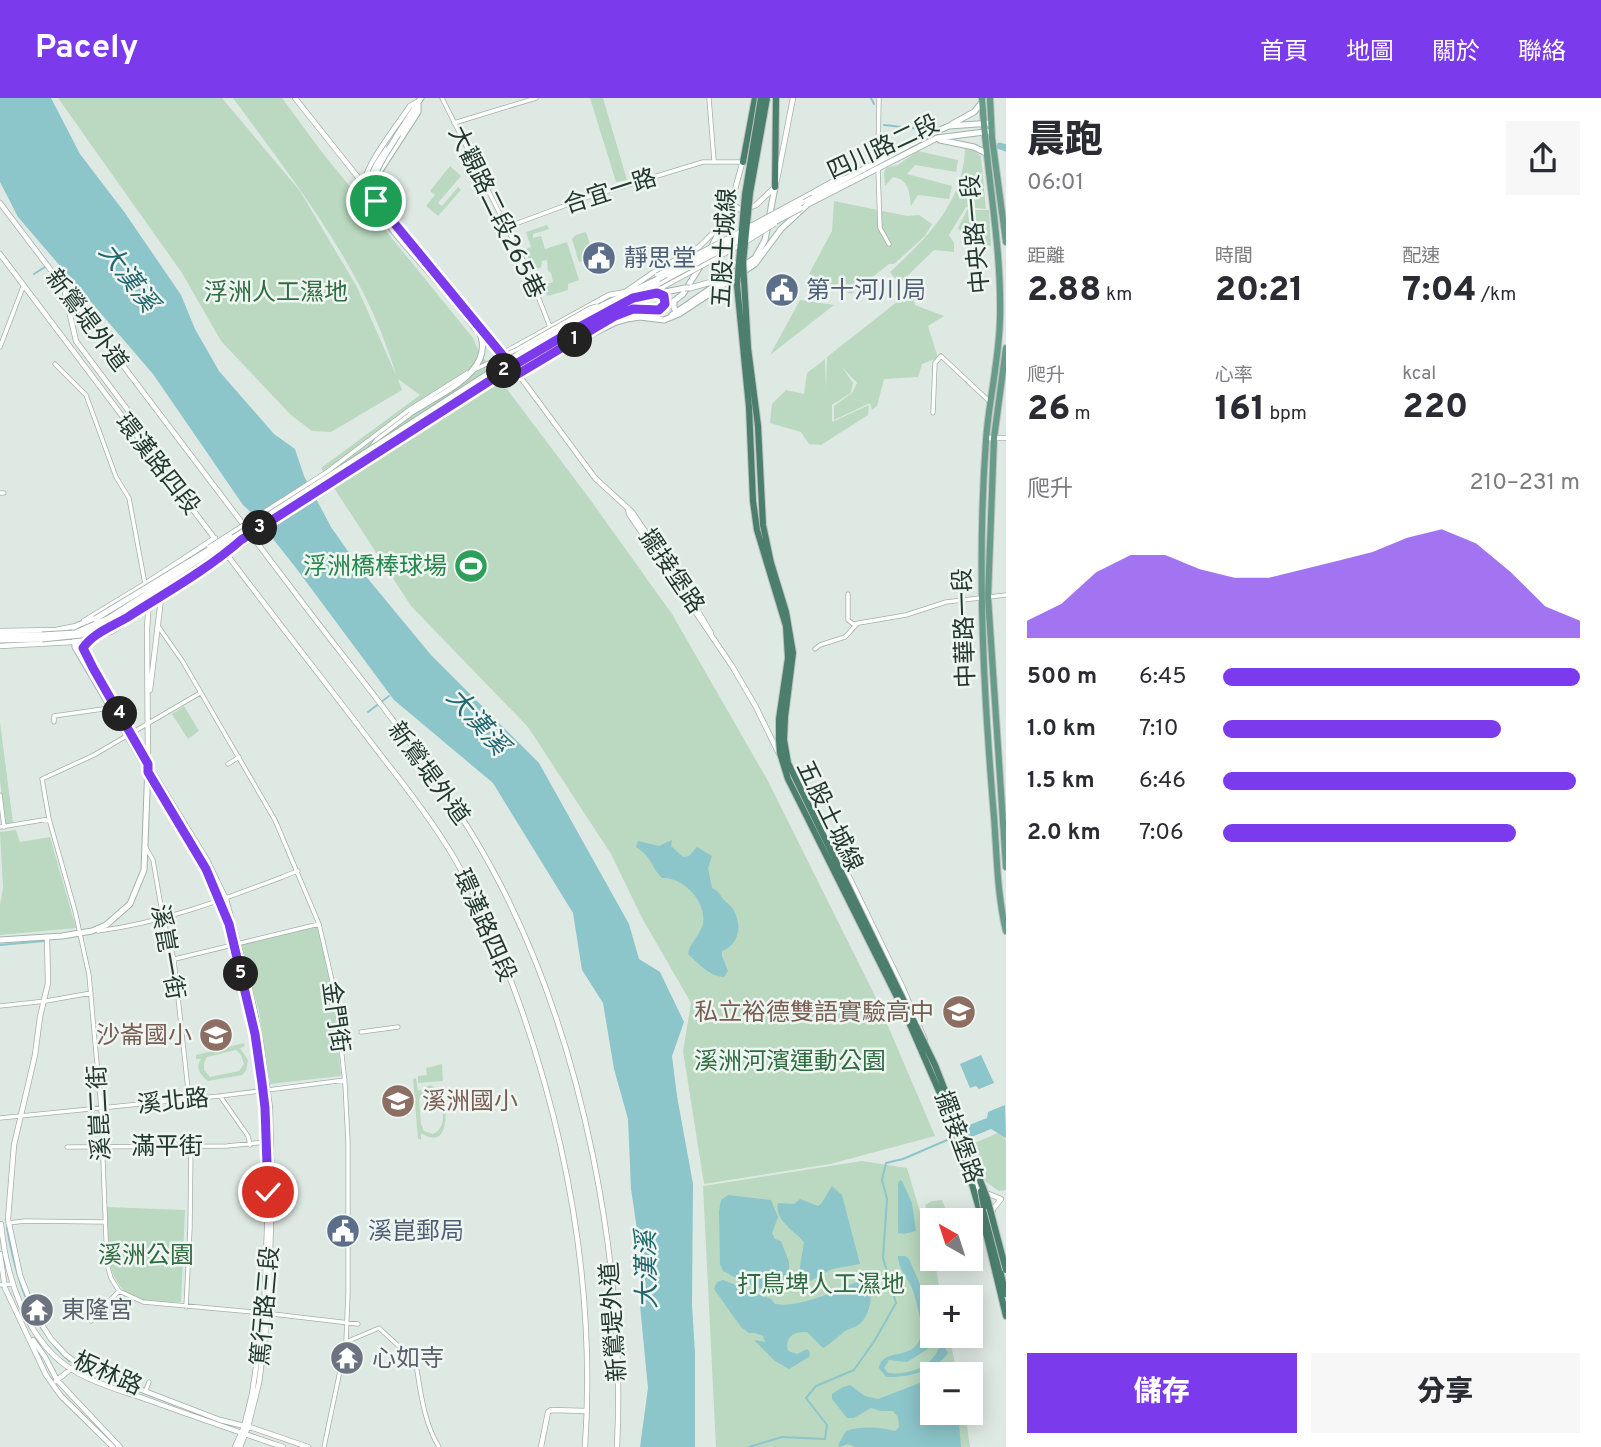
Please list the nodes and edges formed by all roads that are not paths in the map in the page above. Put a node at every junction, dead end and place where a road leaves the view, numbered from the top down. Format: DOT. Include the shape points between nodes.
graph roads {
  1 [pos="295,98"];
  2 [pos="442,98"];
  3 [pos="536,98"];
  4 [pos="709,98"];
  5 [pos="755,98"];
  6 [pos="761,98"];
  7 [pos="767,98"];
  8 [pos="776,98"];
  9 [pos="793,98"];
  10 [pos="879,98"];
  11 [pos="990,98"];
  12 [pos="418,99"];
  13 [pos="983,100"];
  14 [pos="454,123"];
  15 [pos="949,126"];
  16 [pos="987,127"];
  17 [pos="398,134"];
  18 [pos="930,141"];
  19 [pos="986,153"];
  20 [pos="878,159"];
  21 [pos="714,161"];
  22 [pos="743,162"];
  23 [pos="878,167"];
  24 [pos="376,177"];
  25 [pos="844,178"];
  26 [pos="364,184"];
  27 [pos="775,187"];
  28 [pos="356,191"];
  29 [pos="734,193"];
  30 [pos="376,201"];
  31 [pos="0,203"];
  32 [pos="809,203"];
  33 [pos="801,205"];
  34 [pos="793,211"];
  35 [pos="728,213"];
  36 [pos="507,227"];
  37 [pos="1006,242"];
  38 [pos="889,244"];
  39 [pos="0,254"];
  40 [pos="658,277"];
  41 [pos="725,278"];
  42 [pos="23,286"];
  43 [pos="65,291"];
  44 [pos="625,292"];
  45 [pos="657,293"];
  46 [pos="633,298"];
  47 [pos="603,305"];
  48 [pos="678,313"];
  49 [pos="1000,323"];
  50 [pos="550,327"];
  51 [pos="1006,331"];
  52 [pos="589,332"];
  53 [pos="561,338"];
  54 [pos="0,347"];
  55 [pos="1006,348"];
  56 [pos="502,354"];
  57 [pos="529,357"];
  58 [pos="55,364"];
  59 [pos="518,374"];
  60 [pos="989,401"];
  61 [pos="933,414"];
  62 [pos="393,422"];
  63 [pos="990,438"];
  64 [pos="1006,438"];
  65 [pos="138,439"];
  66 [pos="371,449"];
  67 [pos="239,537"];
  68 [pos="215,538"];
  69 [pos="206,550"];
  70 [pos="228,556"];
  71 [pos="187,557"];
  72 [pos="201,574"];
  73 [pos="145,584"];
  74 [pos="848,594"];
  75 [pos="1006,595"];
  76 [pos="984,598"];
  77 [pos="161,599"];
  78 [pos="149,607"];
  79 [pos="138,610"];
  80 [pos="857,624"];
  81 [pos="78,625"];
  82 [pos="158,626"];
  83 [pos="68,629"];
  84 [pos="0,635"];
  85 [pos="93,637"];
  86 [pos="73,642"];
  87 [pos="0,646"];
  88 [pos="815,649"];
  89 [pos="155,657"];
  90 [pos="147,658"];
  91 [pos="200,693"];
  92 [pos="148,702"];
  93 [pos="110,708"];
  94 [pos="54,722"];
  95 [pos="148,723"];
  96 [pos="129,734"];
  97 [pos="774,742"];
  98 [pos="239,757"];
  99 [pos="148,764"];
  100 [pos="228,764"];
  101 [pos="148,772"];
  102 [pos="0,795"];
  103 [pos="49,819"];
  104 [pos="2,827"];
  105 [pos="146,848"];
  106 [pos="1003,856"];
  107 [pos="1006,867"];
  108 [pos="298,871"];
  109 [pos="223,900"];
  110 [pos="163,918"];
  111 [pos="319,925"];
  112 [pos="92,931"];
  113 [pos="1006,931"];
  114 [pos="79,933"];
  115 [pos="47,937"];
  116 [pos="878,937"];
  117 [pos="0,940"];
  118 [pos="872,940"];
  119 [pos="237,945"];
  120 [pos="174,960"];
  121 [pos="91,993"];
  122 [pos="43,1002"];
  123 [pos="0,1006"];
  124 [pos="398,1027"];
  125 [pos="361,1032"];
  126 [pos="933,1066"];
  127 [pos="345,1080"];
  128 [pos="265,1089"];
  129 [pos="220,1096"];
  130 [pos="189,1099"];
  131 [pos="101,1108"];
  132 [pos="21,1117"];
  133 [pos="0,1118"];
  134 [pos="268,1142"];
  135 [pos="250,1144"];
  136 [pos="102,1145"];
  137 [pos="191,1146"];
  138 [pos="67,1147"];
  139 [pos="974,1159"];
  140 [pos="966,1163"];
  141 [pos="978,1187"];
  142 [pos="1004,1198"];
  143 [pos="984,1205"];
  144 [pos="104,1222"];
  145 [pos="8,1223"];
  146 [pos="1,1224"];
  147 [pos="990,1224"];
  148 [pos="1006,1240"];
  149 [pos="995,1243"];
  150 [pos="0,1254"];
  151 [pos="1006,1270"];
  152 [pos="5,1286"];
  153 [pos="120,1291"];
  154 [pos="1006,1292"];
  155 [pos="186,1307"];
  156 [pos="266,1313"];
  157 [pos="1006,1316"];
  158 [pos="92,1321"];
  159 [pos="347,1322"];
  160 [pos="358,1324"];
  161 [pos="346,1342"];
  162 [pos="77,1364"];
  163 [pos="70,1369"];
  164 [pos="55,1382"];
  165 [pos="149,1382"];
  166 [pos="146,1390"];
  167 [pos="587,1411"];
  168 [pos="246,1427"];
  169 [pos="243,1433"];
  170 [pos="113,1447"];
  171 [pos="120,1447"];
  172 [pos="238,1447"];
  173 [pos="283,1447"];
  174 [pos="308,1447"];
  175 [pos="324,1447"];
  176 [pos="439,1447"];
  177 [pos="541,1447"];
  178 [pos="585,1447"];
  179 [pos="617,1447"];
  1 -- 26 [label="street"];
  2 -- 14 [label="street, 大觀路二段265巷"];
  3 -- 14 [label="street"];
  4 -- 21 [label="street"];
  5 -- 22 [label="street"];
  5 -- 22 [label="highway"];
  6 -- 140 [label="highway, 五股土城線, bridge" via="745,195 737,285 757,530 786,626 788,658 779,719 780,753 788,779 929,1065"];
  7 -- 139 [label="highway, 五股土城線, bridge" via="743,263 763,525 793,653 785,717 788,763 919,1031"];
  8 -- 27 [label="highway"];
  9 -- 27 [label="street"];
  10 -- 20 [label="street"];
  11 -- 16 [label="main road"];
  12 -- 17 [label="main road"];
  12 -- 24 [label="main road" via="418,112"];
  12 -- 26 [label="street" via="383,147"];
  13 -- 15 [label="main road" via="974,112"];
  13 -- 16 [label="main road"];
  14 -- 36 [label="street, 大觀路二段265巷"];
  15 -- 16 [label="main road, 四川路二段"];
  15 -- 20 [label="main road, 四川路二段"];
  16 -- 18 [label="main road, 四川路二段"];
  16 -- 19 [label="main road, 中央路一段"];
  16 -- 37 [label="main road, 中央路一段"];
  17 -- 62 [label="street, bridge" via="372,173 371,198 380,215 474,328 481,348 471,371"];
  17 -- 66 [label="main road, bridge" via="375,172 375,201 477,327 483,352 472,373 380,436"];
  18 -- 19 [label="main road" via="974,146"];
  18 -- 23 [label="main road, 四川路二段"];
  19 -- 49 [label="main road, 中央路一段"];
  20 -- 23 [label="street"];
  20 -- 25 [label="main road, 四川路二段"];
  21 -- 22 [label="street, 合宜一路"];
  21 -- 36 [label="street, 合宜一路" via="588,197"];
  22 -- 29 [label="street"];
  23 -- 32 [label="main road, 四川路二段"];
  23 -- 38 [label="street" via="880,228"];
  24 -- 26 [label="main road"];
  24 -- 30 [label="main road"];
  25 -- 33 [label="main road, 四川路二段"];
  25 -- 40 [label="street, bridge"];
  26 -- 28 [label="street"];
  26 -- 30 [label="street"];
  27 -- 29 [label="street" via="742,211 734,205"];
  27 -- 41 [label="main road" via="760,252"];
  29 -- 35 [label="street"];
  30 -- 56 [label="main road"];
  31 -- 43 [label="street, 新鶯堤外道"];
  32 -- 33 [label="main road, 四川路二段"];
  32 -- 48 [label="main road" via="781,229 755,264"];
  33 -- 34 [label="main road, bridge"];
  33 -- 40 [label="main road, bridge"];
  34 -- 46 [label="main road, bridge"];
  34 -- 53 [label="street, bridge" via="748,241"];
  35 -- 44 [label="street" via="699,247"];
  35 -- 48 [label="main road" via="685,292 674,301"];
  36 -- 50 [label="street, 大觀路二段265巷"];
  39 -- 42 [label="street, 環漢路四段"];
  40 -- 44 [label="main road"];
  41 -- 45 [label="main road"];
  41 -- 48 [label="main road"];
  42 -- 54 [label="street"];
  42 -- 65 [label="street, 環漢路四段"];
  43 -- 65 [label="street" via="76,341 133,417"];
  43 -- 179 [label="street, 新鶯堤外道" via="456,807 498,880 563,1042 593,1155 618,1374"];
  44 -- 47 [label="main road"];
  44 -- 50 [label="street" via="609,295"];
  45 -- 46 [label="main road"];
  45 -- 52 [label="main road" via="665,299 662,309 625,311"];
  46 -- 53 [label="main road, bridge"];
  47 -- 62 [label="street, bridge" via="462,376"];
  47 -- 66 [label="main road, bridge"];
  48 -- 52 [label="main road" via="664,320 632,318"];
  49 -- 51 [label="street, 中央路一段"];
  49 -- 60 [label="main road, 中華路一段"];
  50 -- 56 [label="street"];
  52 -- 59 [label="main road"];
  53 -- 57 [label="main road"];
  55 -- 63 [label="main road, 中華路一段"];
  56 -- 59 [label="main road"];
  57 -- 67 [label="main road, bridge"];
  57 -- 79 [label="street, bridge"];
  58 -- 73 [label="street" via="86,395 116,477 129,498"];
  59 -- 97 [label="street, 擺接堡路" via="595,478 628,508 757,707"];
  60 -- 61 [label="street" via="941,356 935,363"];
  60 -- 63 [label="main road, 中華路一段"];
  62 -- 69 [label="street, bridge" via="328,471"];
  63 -- 64 [label="street"];
  63 -- 76 [label="main road, 中華路一段"];
  65 -- 68 [label="street, 環漢路四段"];
  66 -- 67 [label="main road, bridge"];
  67 -- 69 [label="main road, bridge"];
  67 -- 79 [label="main road, bridge" via="226,553"];
  67 -- 84 [label="main road, bridge" via="95,631 70,638"];
  68 -- 70 [label="street, 環漢路四段"];
  68 -- 71 [label="street"];
  69 -- 81 [label="main road, bridge"];
  70 -- 72 [label="street"];
  70 -- 167 [label="street, 環漢路四段" via="425,812 484,915 539,1061 567,1172 583,1297"];
  71 -- 72 [label="street" via="191,555"];
  71 -- 73 [label="street"];
  72 -- 77 [label="street"];
  73 -- 78 [label="street"];
  73 -- 83 [label="street"];
  74 -- 80 [label="street" via="848,620"];
  75 -- 76 [label="street"];
  76 -- 80 [label="street" via="946,602"];
  76 -- 106 [label="main road, 中華路一段"];
  77 -- 78 [label="street"];
  77 -- 82 [label="street"];
  78 -- 85 [label="street" via="111,632"];
  78 -- 90 [label="street"];
  79 -- 85 [label="main road, bridge"];
  80 -- 88 [label="street" via="845,637"];
  81 -- 83 [label="street"];
  81 -- 86 [label="main road"];
  82 -- 89 [label="street"];
  82 -- 91 [label="street, 金門街"];
  83 -- 84 [label="street"];
  85 -- 86 [label="street"];
  85 -- 96 [label="main road" via="83,651"];
  86 -- 87 [label="street"];
  86 -- 93 [label="main road"];
  89 -- 90 [label="street"];
  89 -- 92 [label="street"];
  90 -- 92 [label="street"];
  91 -- 95 [label="street"];
  91 -- 98 [label="street, 金門街"];
  92 -- 95 [label="street"];
  93 -- 94 [label="street" via="54,716"];
  93 -- 96 [label="main road"];
  95 -- 96 [label="street"];
  95 -- 99 [label="street"];
  96 -- 99 [label="main road"];
  96 -- 101 [label="main road"];
  96 -- 103 [label="street, 溪崑二街" via="42,779"];
  97 -- 116 [label="street, 擺接堡路" via="811,800"];
  97 -- 118 [label="street, 擺接堡路"];
  98 -- 100 [label="street"];
  98 -- 108 [label="street, 金門街"];
  99 -- 101 [label="main road"];
  99 -- 109 [label="street" via="207,860"];
  101 -- 105 [label="main road"];
  101 -- 109 [label="street"];
  102 -- 104 [label="street"];
  103 -- 104 [label="street"];
  103 -- 114 [label="street, 溪崑二街"];
  105 -- 110 [label="street, 溪崑一街"];
  105 -- 112 [label="main road" via="130,904"];
  106 -- 107 [label="main road, 中華路一段"];
  106 -- 113 [label="main road, 中華路一段" via="1001,905"];
  108 -- 109 [label="street"];
  108 -- 111 [label="street, 金門街"];
  109 -- 110 [label="street"];
  109 -- 119 [label="street, 篤行路三段"];
  110 -- 112 [label="street"];
  110 -- 120 [label="street, 溪崑一街"];
  111 -- 119 [label="street"];
  111 -- 127 [label="street, 金門街" via="336,998"];
  112 -- 114 [label="main road"];
  114 -- 115 [label="main road"];
  114 -- 121 [label="street, 溪崑二街"];
  115 -- 117 [label="main road"];
  115 -- 122 [label="street, 板林路" via="48,983"];
  116 -- 118 [label="street"];
  116 -- 126 [label="street, 擺接堡路" via="919,1020"];
  118 -- 126 [label="street, 擺接堡路"];
  119 -- 120 [label="street"];
  119 -- 128 [label="street, 篤行路三段"];
  120 -- 130 [label="street, 溪崑一街"];
  121 -- 122 [label="street"];
  121 -- 131 [label="street, 溪崑二街"];
  122 -- 123 [label="street"];
  122 -- 132 [label="street, 板林路"];
  124 -- 125 [label="street"];
  126 -- 141 [label="street, 擺接堡路"];
  127 -- 128 [label="street, 溪北路"];
  127 -- 159 [label="street, 金門街"];
  128 -- 129 [label="street, 溪北路"];
  128 -- 134 [label="street, 篤行路三段"];
  129 -- 130 [label="street, 溪北路"];
  129 -- 135 [label="street"];
  130 -- 131 [label="street, 溪北路"];
  131 -- 132 [label="street, 溪北路"];
  131 -- 136 [label="street, 溪崑二街"];
  132 -- 133 [label="street, 溪北路"];
  132 -- 145 [label="street, 板林路" via="11,1168"];
  134 -- 135 [label="street, 滿平街"];
  134 -- 156 [label="street, 篤行路三段"];
  135 -- 137 [label="street, 滿平街"];
  136 -- 137 [label="street, 滿平街"];
  136 -- 138 [label="street, 滿平街"];
  136 -- 144 [label="street, 溪崑二街"];
  137 -- 155 [label="street"];
  139 -- 143 [label="highway, bridge"];
  139 -- 151 [label="highway, 五股土城線, bridge"];
  140 -- 143 [label="highway, bridge"];
  140 -- 157 [label="highway, 五股土城線"];
  141 -- 142 [label="street"];
  141 -- 143 [label="street, 擺接堡路"];
  142 -- 143 [label="street"];
  142 -- 147 [label="street" via="993,1209"];
  143 -- 147 [label="street, 擺接堡路"];
  143 -- 154 [label="highway"];
  144 -- 145 [label="street"];
  144 -- 153 [label="street, 溪崑二街" via="107,1264"];
  145 -- 146 [label="street"];
  145 -- 162 [label="street, 板林路" via="35,1314 51,1339"];
  146 -- 152 [label="street"];
  147 -- 149 [label="street, 擺接堡路"];
  148 -- 149 [label="street"];
  149 -- 154 [label="street, 擺接堡路"];
  150 -- 152 [label="street"];
  152 -- 163 [label="street" via="39,1336"];
  152 -- 164 [label="street"];
  153 -- 155 [label="street" via="143,1302"];
  153 -- 158 [label="street"];
  155 -- 156 [label="street"];
  156 -- 159 [label="street"];
  156 -- 168 [label="street, 篤行路三段"];
  159 -- 160 [label="street"];
  159 -- 161 [label="street, 金門街"];
  161 -- 175 [label="street, 金門街"];
  161 -- 176 [label="street" via="379,1328 404,1351 414,1353 424,1408"];
  162 -- 163 [label="street"];
  162 -- 166 [label="street, 板林路"];
  163 -- 164 [label="street"];
  163 -- 169 [label="street, 板林路"];
  164 -- 170 [label="street" via="61,1396"];
  164 -- 171 [label="street"];
  165 -- 166 [label="street"];
  166 -- 168 [label="street, 板林路"];
  167 -- 177 [label="street" via="551,1410"];
  167 -- 178 [label="street, 環漢路四段"];
  168 -- 169 [label="street, 篤行路三段"];
  168 -- 174 [label="street, 板林路"];
  169 -- 172 [label="street, 篤行路三段"];
  169 -- 173 [label="street, 板林路"];
}
